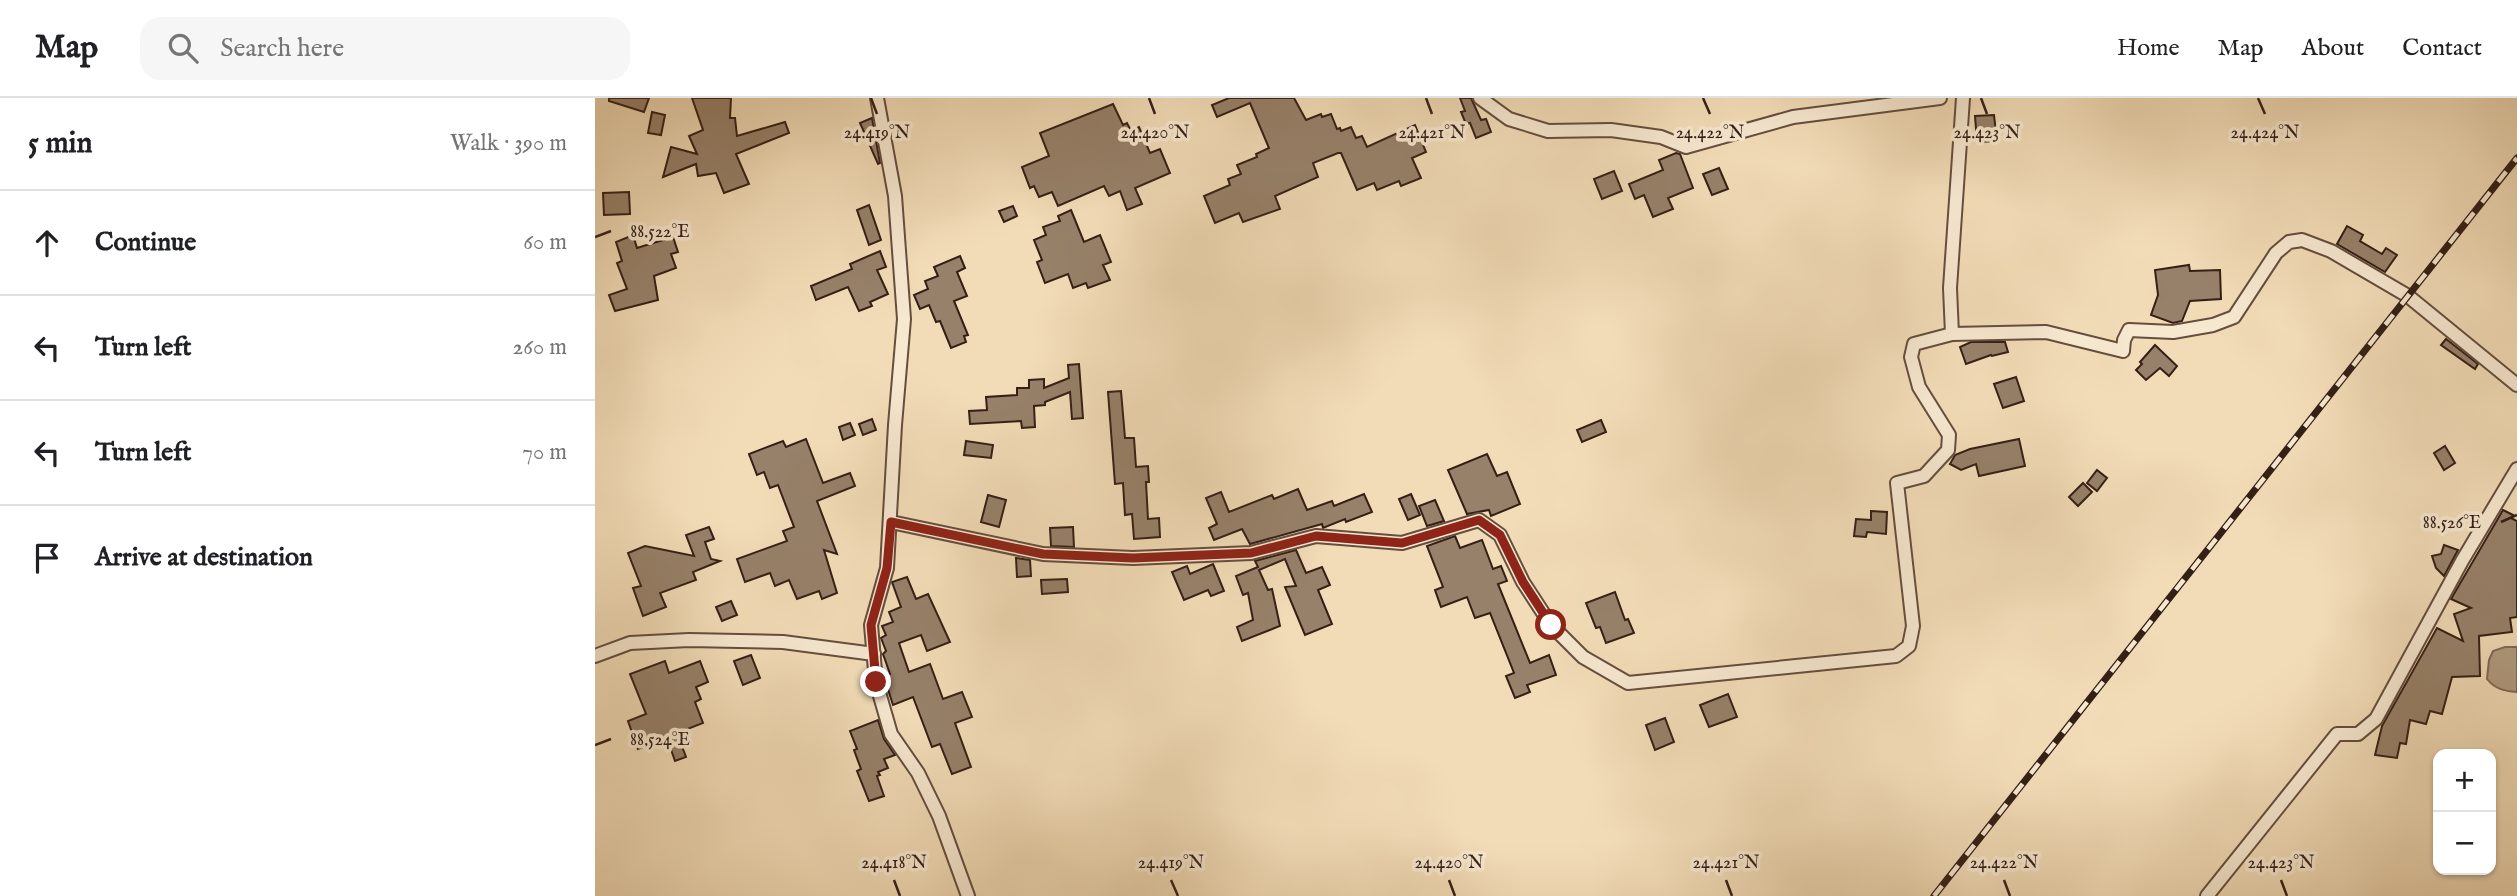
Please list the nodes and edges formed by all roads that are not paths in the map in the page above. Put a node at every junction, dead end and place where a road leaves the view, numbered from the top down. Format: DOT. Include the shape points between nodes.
graph roads {
  1 [pos="877,98"];
  2 [pos="1480,98"];
  3 [pos="1940,98"];
  4 [pos="1963,98"];
  5 [pos="1952,334"];
  6 [pos="2517,385"];
  7 [pos="2517,469"];
  8 [pos="891,522"];
  9 [pos="874,654"];
  10 [pos="595,656"];
  11 [pos="968,896"];
  12 [pos="2207,896"];
  1 -- 8 [label="street" via="895,196 904,319"];
  2 -- 3 [label="street" via="1509,120 1548,131 1611,130 1661,138 1686,148 1793,117"];
  4 -- 5 [label="street" via="1950,288"];
  5 -- 6 [label="street" via="2046,332 2123,351 2129,330 2173,332 2213,326 2234,317 2276,253 2289,242 2302,240 2331,251 2408,296"];
  5 -- 8 [label="street" via="1914,344 1911,357 1919,387 1948,435 1948,450 1924,476 1897,483 1913,626 1909,646 1896,656 1628,683 1583,657 1551,625 1500,535 1479,520 1402,543 1316,536 1251,553 1133,558 1043,554"];
  7 -- 12 [label="street" via="2376,719 2358,734 2337,733"];
  8 -- 9 [label="street" via="887,568 871,625"];
  9 -- 10 [label="street" via="783,642 689,640 629,643"];
  9 -- 11 [label="street" via="876,682 891,734 918,773 939,816"];
}
